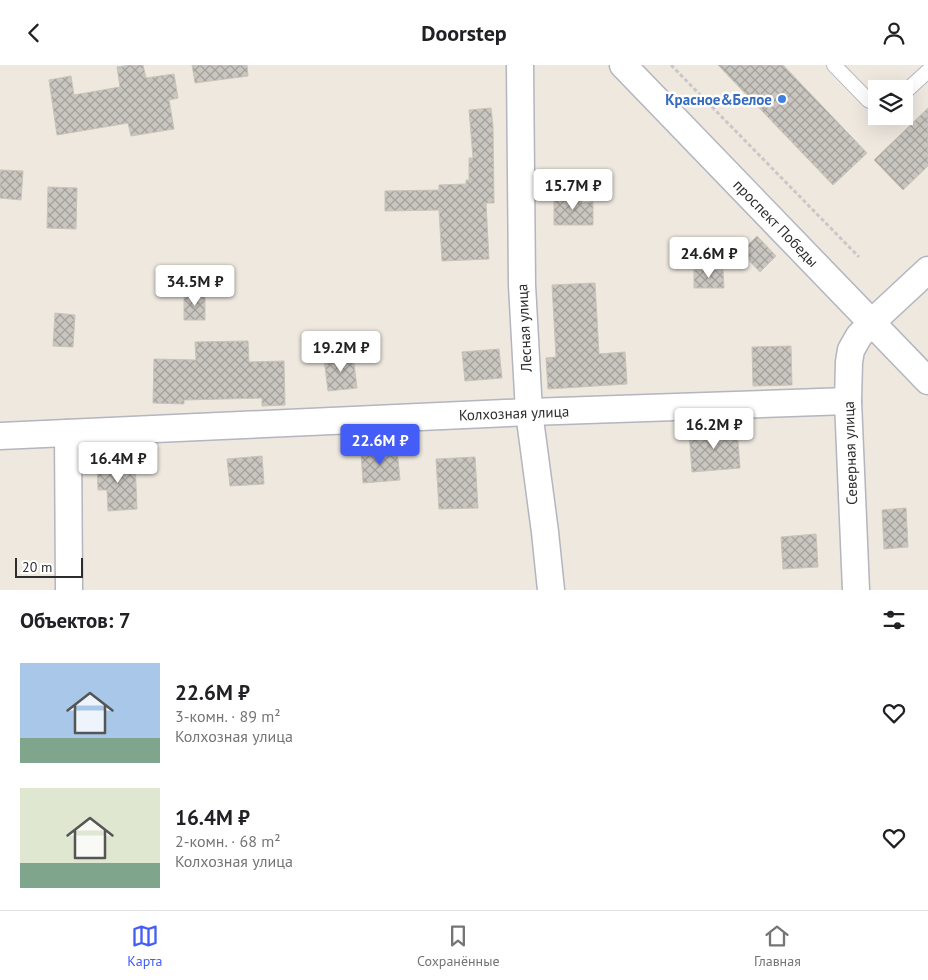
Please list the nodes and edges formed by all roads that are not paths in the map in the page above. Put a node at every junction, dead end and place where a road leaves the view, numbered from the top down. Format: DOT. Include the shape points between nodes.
graph roads {
  1 [pos="520,65"];
  2 [pos="623,65"];
  3 [pos="834,65"];
  4 [pos="928,71"];
  5 [pos="913,85"];
  6 [pos="868,100"];
  7 [pos="928,270"];
  8 [pos="871,323"];
  9 [pos="928,381"];
  10 [pos="848,401"];
  11 [pos="529,412"];
  12 [pos="68,433"];
  13 [pos="0,436"];
  14 [pos="69,590"];
  15 [pos="551,590"];
  16 [pos="856,590"];
  1 -- 11 [label="street, Лесная улица" via="522,285"];
  2 -- 8 [label="street, проспект Победы"];
  3 -- 6 [label="lane"];
  4 -- 5 [label="lane"];
  7 -- 8 [label="street, Северная улица"];
  8 -- 9 [label="street, проспект Победы"];
  8 -- 10 [label="street, Северная улица" via="851,350"];
  10 -- 11 [label="street, Колхозная улица"];
  10 -- 16 [label="street, Северная улица"];
  11 -- 12 [label="street, Колхозная улица"];
  11 -- 15 [label="street, Лесная улица"];
  12 -- 13 [label="street, Колхозная улица"];
  12 -- 14 [label="street"];
}
